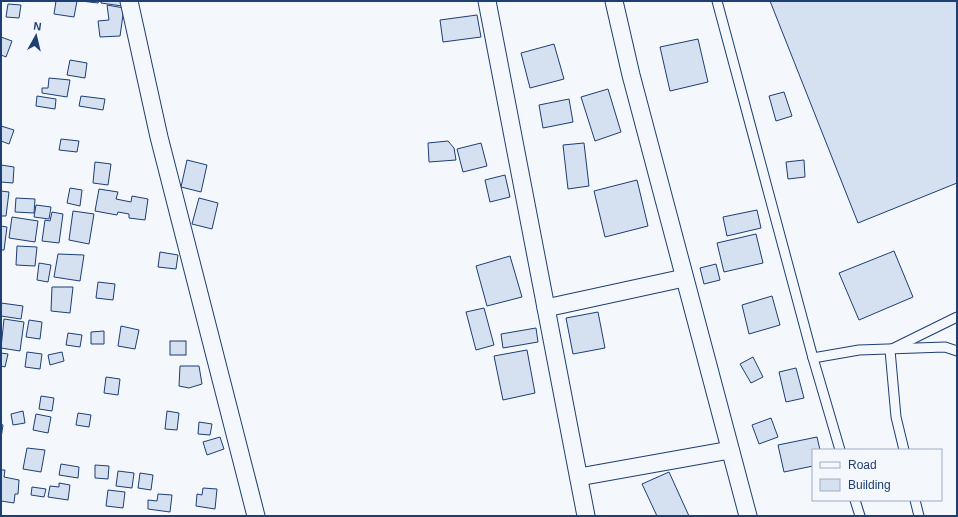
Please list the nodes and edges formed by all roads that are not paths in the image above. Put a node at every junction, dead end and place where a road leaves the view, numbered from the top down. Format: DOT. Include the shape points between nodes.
graph roads {
  1 [pos="129,1"];
  2 [pos="487,1"];
  3 [pos="614,1"];
  4 [pos="717,1"];
  5 [pos="684,278"];
  6 [pos="546,308"];
  7 [pos="957,318"];
  8 [pos="890,350"];
  9 [pos="957,350"];
  10 [pos="813,358"];
  11 [pos="840,449"];
  12 [pos="904,449"];
  13 [pos="730,450"];
  14 [pos="579,477"];
  15 [pos="855,501"];
  16 [pos="915,501"];
  17 [pos="256,516"];
  18 [pos="586,516"];
  19 [pos="748,516"];
  20 [pos="860,516"];
  21 [pos="919,516"];
  1 -- 17 [label="street" via="159,137"];
  2 -- 6 [label="street"];
  3 -- 5 [label="street"];
  4 -- 10 [label="lane"];
  5 -- 6 [label="street"];
  5 -- 13 [label="street"];
  6 -- 14 [label="street"];
  7 -- 8 [label="lane"];
  8 -- 9 [label="lane" via="945,347"];
  8 -- 10 [label="lane" via="859,350"];
  8 -- 12 [label="lane" via="896,417"];
  10 -- 11 [label="lane"];
  13 -- 14 [label="street"];
  13 -- 19 [label="street"];
  14 -- 18 [label="street"];
  15 -- 20 [label="lane"];
  16 -- 21 [label="lane"];
}
